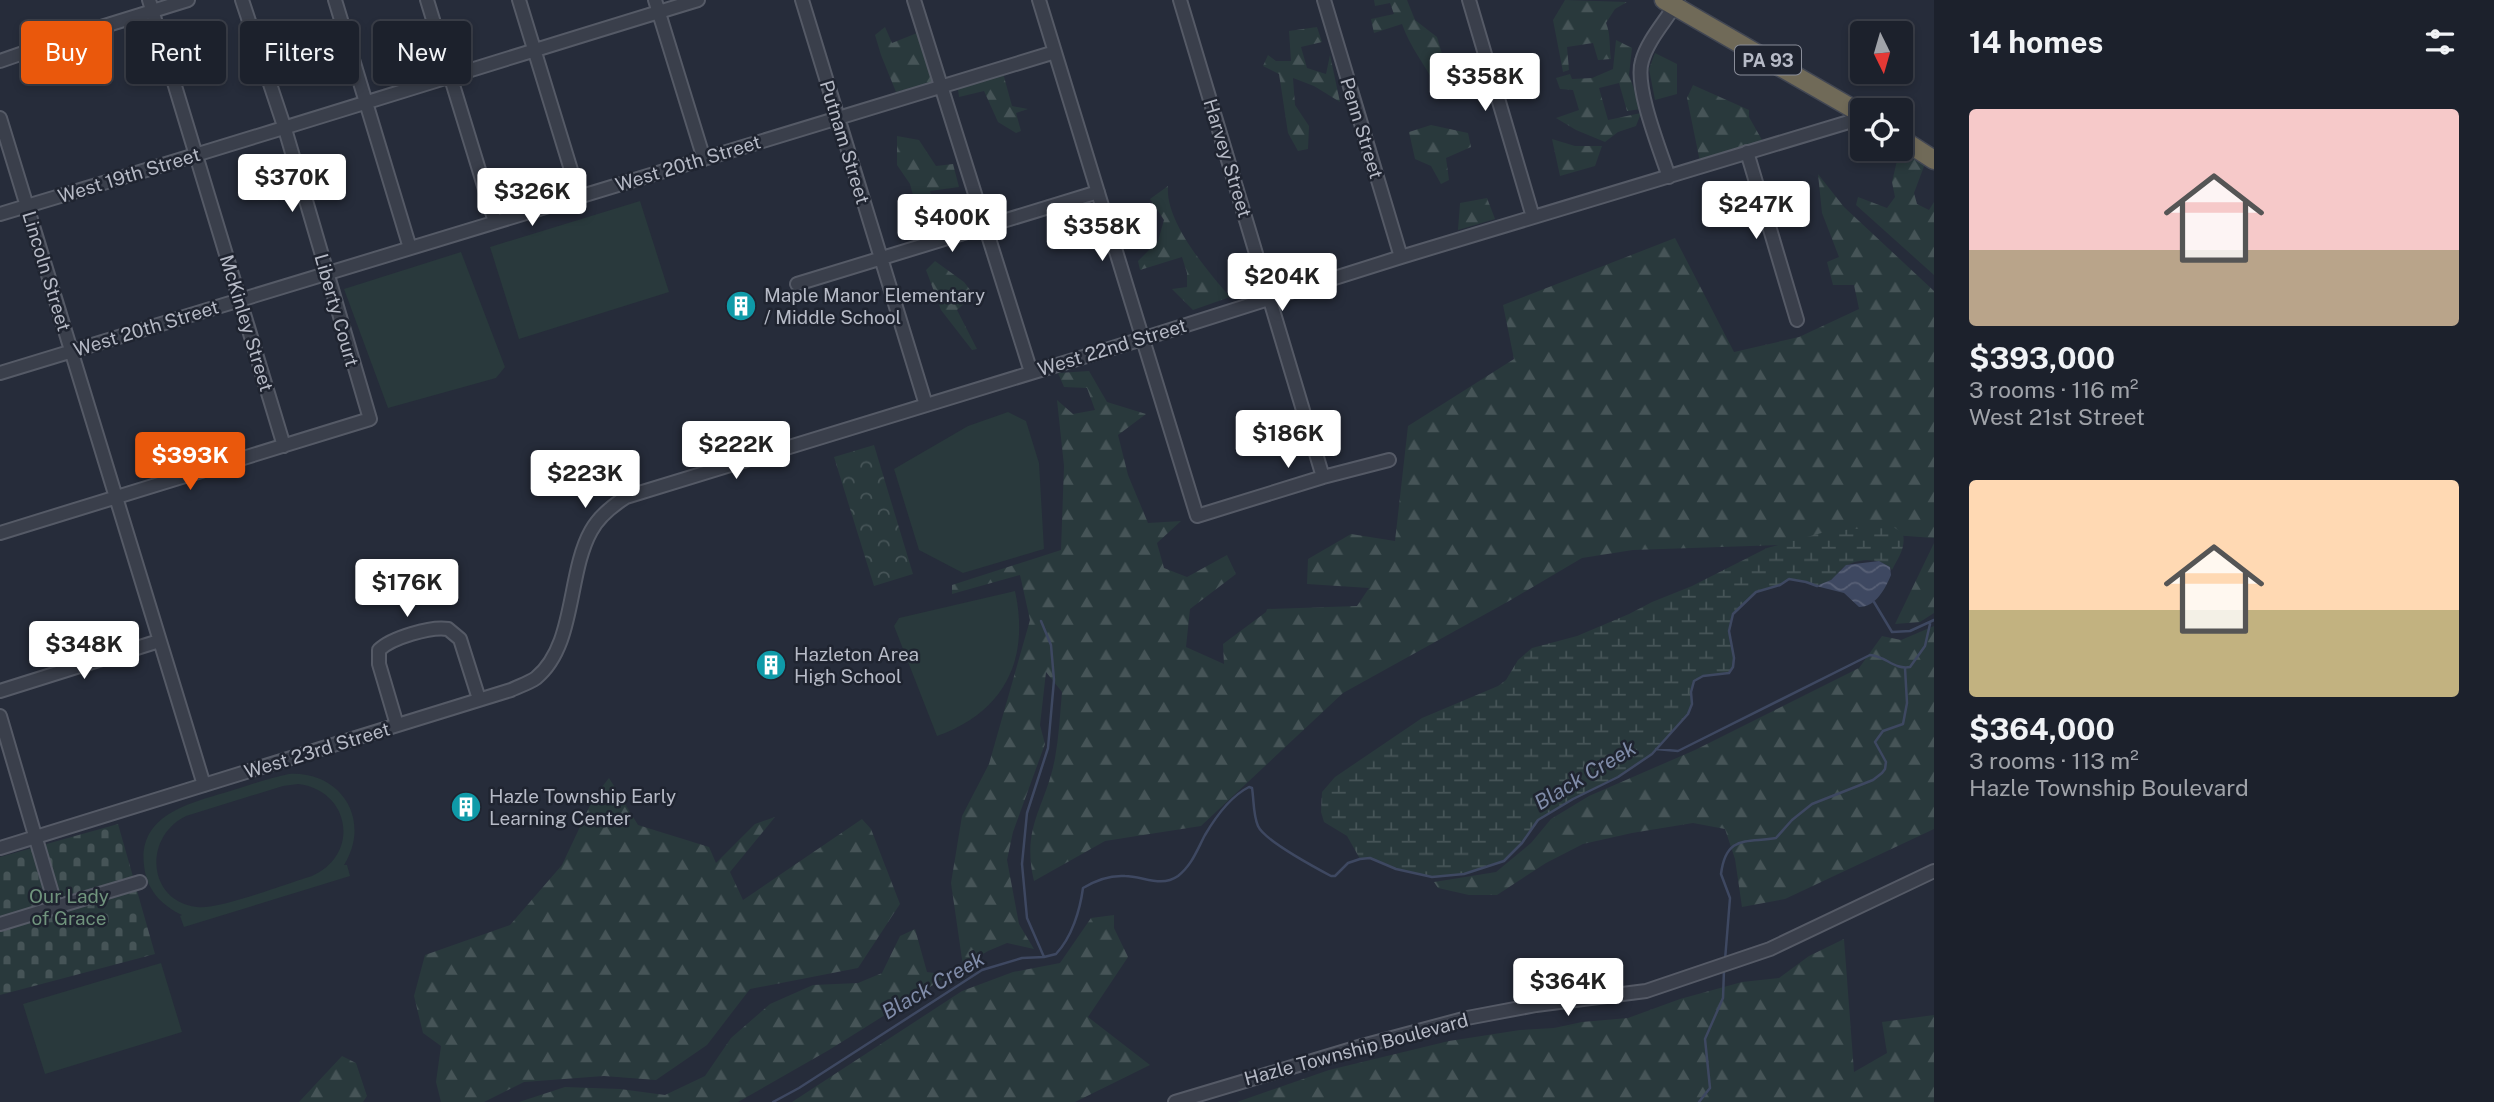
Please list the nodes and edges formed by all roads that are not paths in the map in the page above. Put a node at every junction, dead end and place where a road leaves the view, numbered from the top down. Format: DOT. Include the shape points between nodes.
graph roads {
  1 [pos="188,0"];
  2 [pos="242,0"];
  3 [pos="335,0"];
  4 [pos="427,0"];
  5 [pos="519,0"];
  6 [pos="698,0"];
  7 [pos="802,0"];
  8 [pos="914,0"];
  9 [pos="1039,0"];
  10 [pos="1180,0"];
  11 [pos="1324,0"];
  12 [pos="1469,0"];
  13 [pos="1672,2"];
  14 [pos="150,5"];
  15 [pos="657,6"];
  16 [pos="433,21"];
  17 [pos="534,50"];
  18 [pos="1055,52"];
  19 [pos="0,61"];
  20 [pos="471,69"];
  21 [pos="421,84"];
  22 [pos="453,84"];
  23 [pos="941,86"];
  24 [pos="366,101"];
  25 [pos="1850,109"];
  26 [pos="0,118"];
  27 [pos="838,118"];
  28 [pos="1850,120"];
  29 [pos="285,129"];
  30 [pos="1913,135"];
  31 [pos="1934,145"];
  32 [pos="1913,146"];
  33 [pos="1747,152"];
  34 [pos="196,155"];
  35 [pos="704,159"];
  36 [pos="1934,160"];
  37 [pos="1669,177"];
  38 [pos="1098,192"];
  39 [pos="579,196"];
  40 [pos="28,206"];
  41 [pos="0,214"];
  42 [pos="1533,217"];
  43 [pos="495,222"];
  44 [pos="984,227"];
  45 [pos="410,248"];
  46 [pos="1401,257"];
  47 [pos="881,258"];
  48 [pos="327,274"];
  49 [pos="796,284"];
  50 [pos="240,299"];
  51 [pos="1271,299"];
  52 [pos="1797,320"];
  53 [pos="1142,339"];
  54 [pos="71,351"];
  55 [pos="1031,372"];
  56 [pos="0,373"];
  57 [pos="926,405"];
  58 [pos="285,446"];
  59 [pos="1389,460"];
  60 [pos="1323,477"];
  61 [pos="116,498"];
  62 [pos="0,533"];
  63 [pos="574,586"];
  64 [pos="159,641"];
  65 [pos="0,691"];
  66 [pos="479,699"];
  67 [pos="0,716"];
  68 [pos="397,725"];
  69 [pos="204,785"];
  70 [pos="36,837"];
  71 [pos="0,848"];
  72 [pos="1934,871"];
  73 [pos="140,882"];
  74 [pos="56,907"];
  75 [pos="0,924"];
  76 [pos="1175,1102"];
  1 -- 14 [label="street"];
  2 -- 29 [label="street, Liberty Court"];
  3 -- 24 [label="street"];
  4 -- 16 [label="street"];
  5 -- 17 [label="street"];
  6 -- 15 [label="street, West 19th Street"];
  7 -- 27 [label="street, Putnam Street"];
  8 -- 23 [label="street"];
  9 -- 18 [label="street"];
  10 -- 51 [label="street, Harvey Street"];
  11 -- 46 [label="street, Penn Street"];
  12 -- 42 [label="street"];
  13 -- 25 [label="highway, PA 93"];
  13 -- 37 [label="street" via="1640,71"];
  14 -- 19 [label="street"];
  14 -- 34 [label="street, McKinley Street"];
  15 -- 17 [label="street, West 19th Street"];
  15 -- 35 [label="street"];
  17 -- 20 [label="street, West 19th Street"];
  17 -- 39 [label="street"];
  18 -- 23 [label="street, West 20th Street"];
  18 -- 38 [label="street"];
  21 -- 24 [label="street, West 19th Street"];
  22 -- 43 [label="street"];
  23 -- 27 [label="street, West 20th Street"];
  23 -- 44 [label="street"];
  24 -- 29 [label="street, West 19th Street"];
  24 -- 45 [label="street"];
  26 -- 40 [label="street, Lincoln Street"];
  27 -- 35 [label="street, West 20th Street"];
  27 -- 47 [label="street, Putnam Street"];
  28 -- 33 [label="street, West 22nd Street"];
  29 -- 34 [label="street, West 19th Street"];
  29 -- 48 [label="street, Liberty Court"];
  30 -- 31 [label="highway"];
  32 -- 36 [label="highway"];
  33 -- 37 [label="street, West 22nd Street"];
  33 -- 52 [label="street"];
  34 -- 40 [label="street, West 19th Street"];
  34 -- 50 [label="street, McKinley Street"];
  35 -- 39 [label="street, West 20th Street"];
  37 -- 42 [label="street, West 22nd Street"];
  38 -- 44 [label="street"];
  38 -- 53 [label="street"];
  39 -- 43 [label="street, West 20th Street"];
  40 -- 41 [label="street, West 19th Street"];
  40 -- 54 [label="street, Lincoln Street"];
  42 -- 46 [label="street, West 22nd Street"];
  43 -- 45 [label="street, West 20th Street"];
  44 -- 47 [label="street"];
  44 -- 55 [label="street"];
  45 -- 48 [label="street, West 20th Street"];
  46 -- 51 [label="street, West 22nd Street"];
  47 -- 49 [label="street"];
  47 -- 57 [label="street, Putnam Street"];
  48 -- 50 [label="street, West 20th Street"];
  48 -- 58 [label="street, Liberty Court" via="370,419"];
  50 -- 54 [label="street, West 20th Street"];
  50 -- 58 [label="street, McKinley Street"];
  51 -- 53 [label="street, West 22nd Street"];
  51 -- 60 [label="street, Harvey Street"];
  53 -- 55 [label="street, West 22nd Street"];
  53 -- 60 [label="street" via="1197,516"];
  54 -- 56 [label="street, West 20th Street"];
  54 -- 61 [label="street, Lincoln Street"];
  55 -- 57 [label="street, West 22nd Street"];
  57 -- 63 [label="street, West 22nd Street" via="626,497 592,529"];
  58 -- 61 [label="street"];
  59 -- 60 [label="street"];
  61 -- 62 [label="street"];
  61 -- 64 [label="street, Lincoln Street"];
  63 -- 66 [label="street, West 23rd Street" via="559,644 543,669 511,690"];
  64 -- 65 [label="street"];
  64 -- 69 [label="street, Lincoln Street"];
  66 -- 68 [label="street, West 23rd Street"];
  66 -- 68 [label="street" via="460,639 448,629 398,639 379,650"];
  67 -- 70 [label="street"];
  68 -- 69 [label="street, West 23rd Street"];
  69 -- 70 [label="street, West 23rd Street"];
  70 -- 71 [label="street, West 23rd Street"];
  70 -- 74 [label="street"];
  72 -- 76 [label="street, Hazle Township Boulevard" via="1770,949 1646,991 1536,1004 1467,1018"];
  73 -- 74 [label="street"];
  74 -- 75 [label="street"];
}
